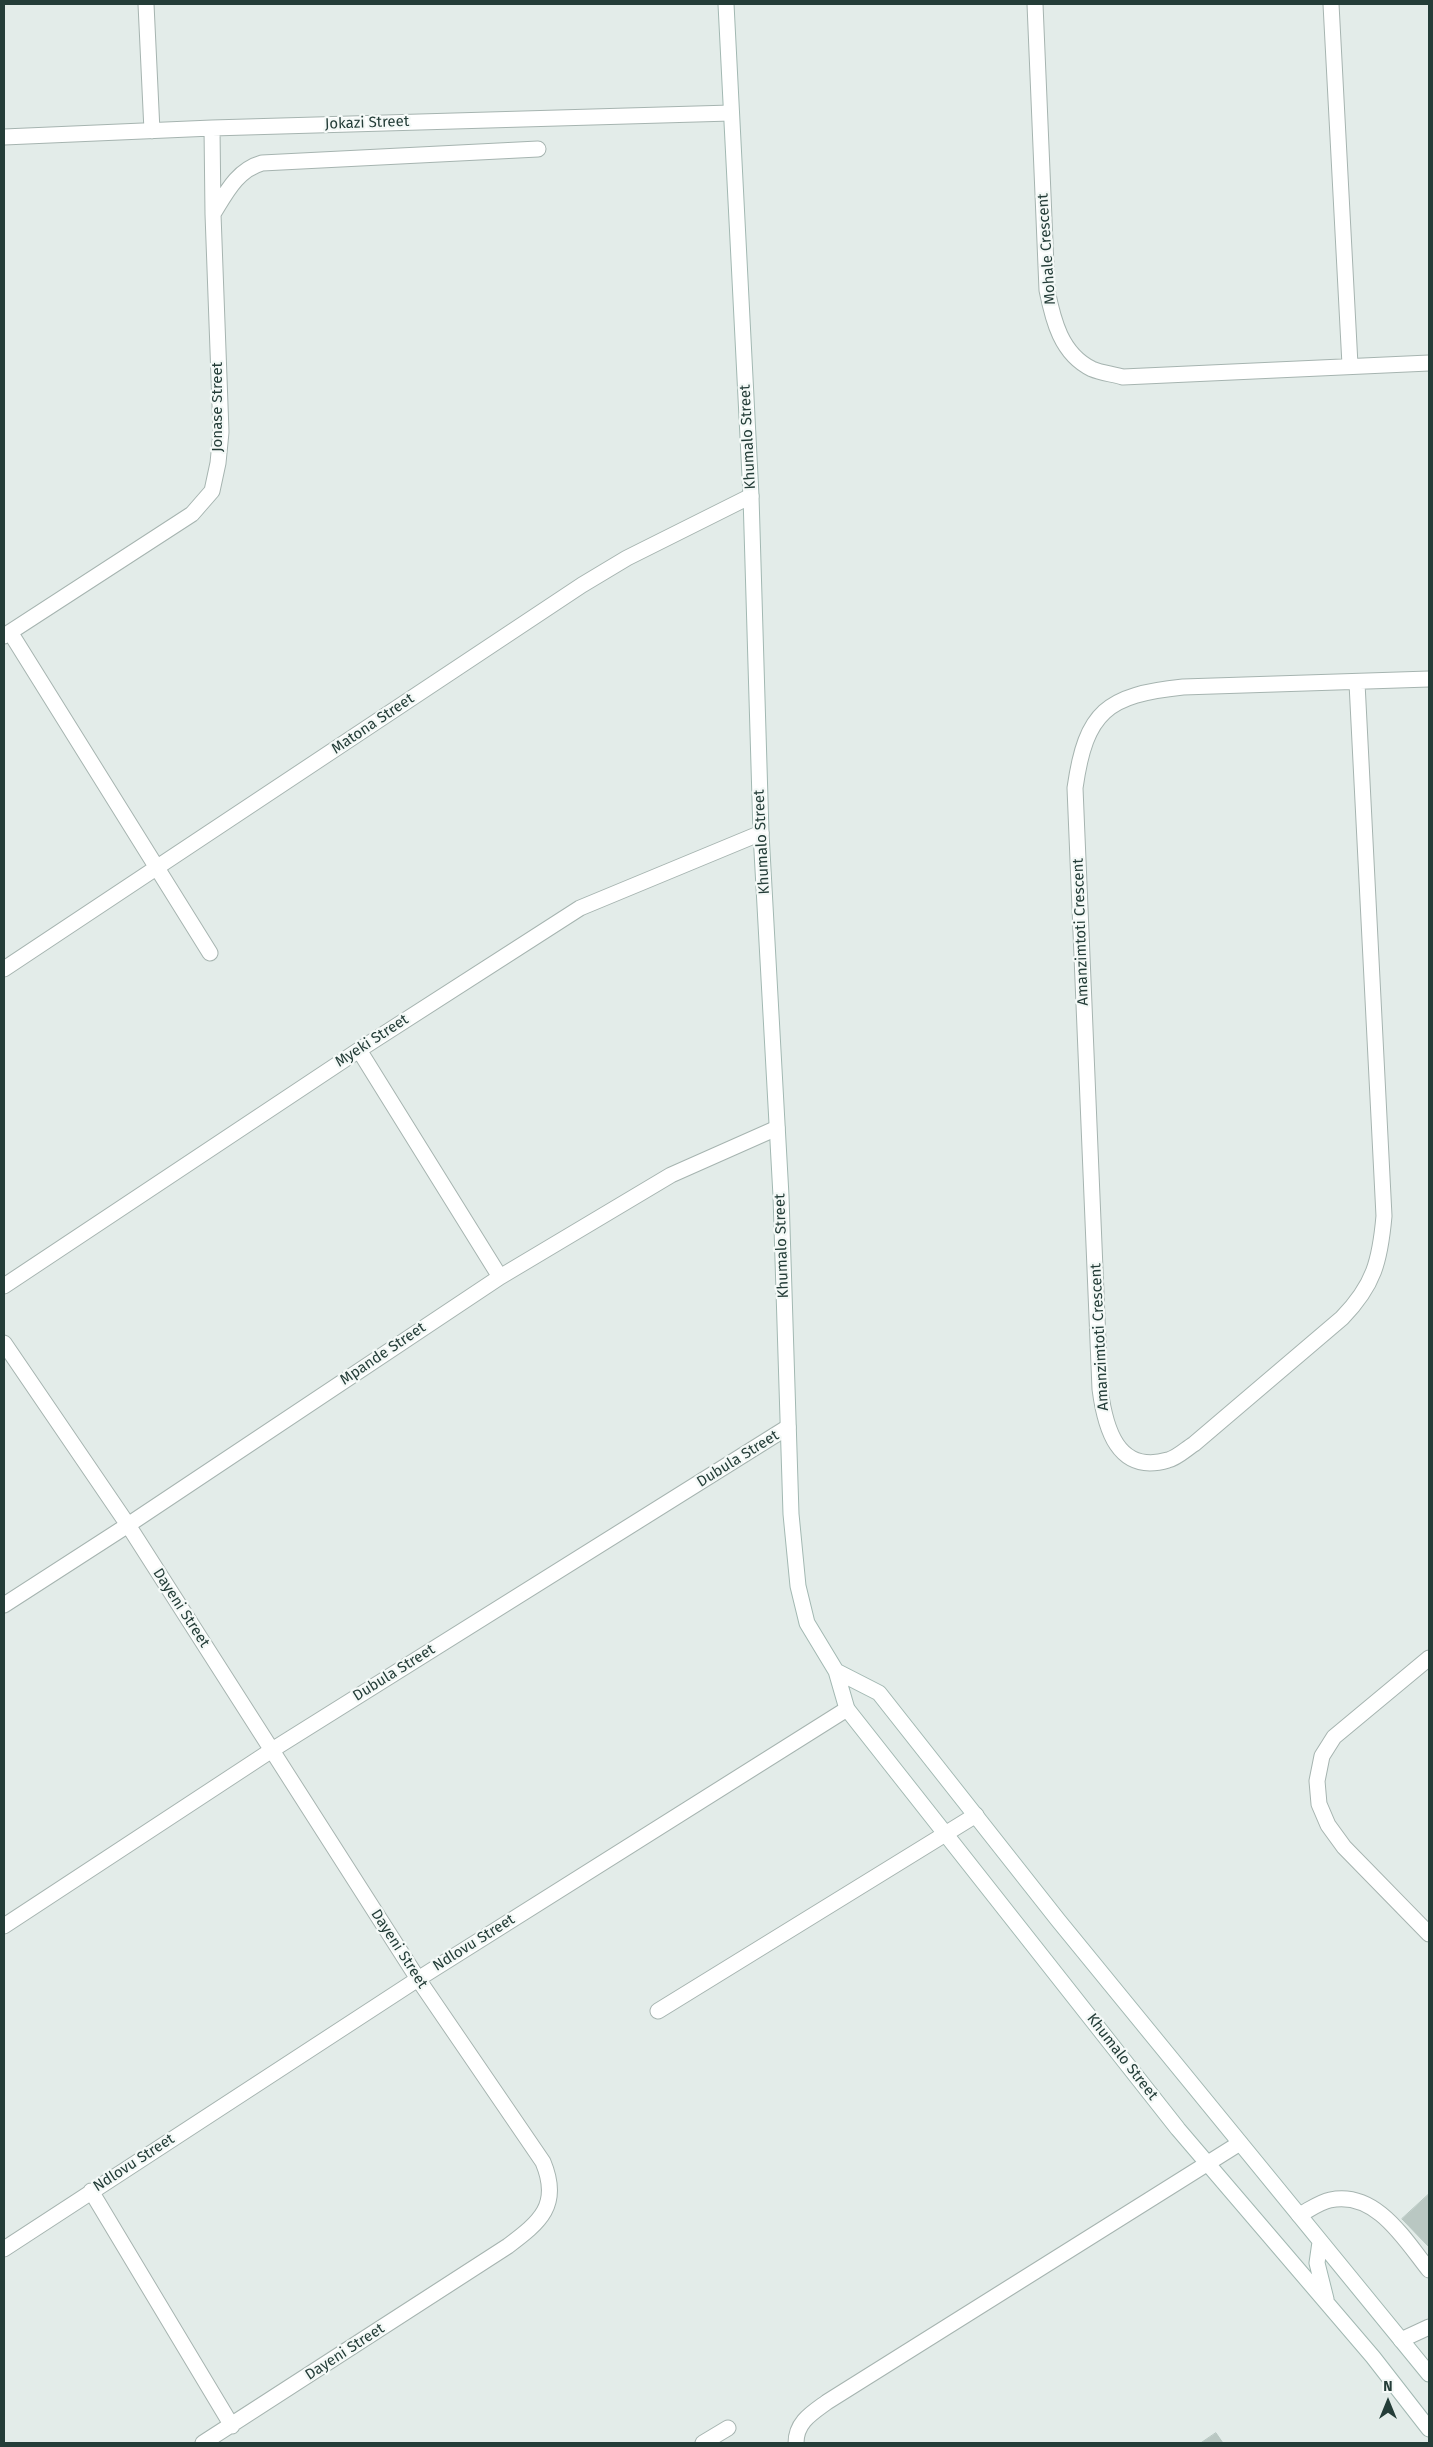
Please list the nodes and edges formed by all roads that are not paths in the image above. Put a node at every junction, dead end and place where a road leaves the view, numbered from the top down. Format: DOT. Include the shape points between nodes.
graph roads {
  1 [pos="146,4"];
  2 [pos="726,4"];
  3 [pos="1034,4"];
  4 [pos="1331,4"];
  5 [pos="731,113"];
  6 [pos="212,128"];
  7 [pos="152,131"];
  8 [pos="4,137"];
  9 [pos="538,149"];
  10 [pos="212,214"];
  11 [pos="1429,363"];
  12 [pos="1350,365"];
  13 [pos="751,496"];
  14 [pos="7,634"];
  15 [pos="1429,680"];
  16 [pos="1357,683"];
  17 [pos="761,833"];
  18 [pos="157,868"];
  19 [pos="210,953"];
  20 [pos="4,968"];
  21 [pos="359,1050"];
  22 [pos="777,1128"];
  23 [pos="500,1277"];
  24 [pos="4,1286"];
  25 [pos="4,1343"];
  26 [pos="788,1427"];
  27 [pos="128,1525"];
  28 [pos="4,1605"];
  29 [pos="1429,1658"];
  30 [pos="836,1671"];
  31 [pos="847,1709"];
  32 [pos="272,1750"];
  33 [pos="976,1814"];
  34 [pos="946,1834"];
  35 [pos="4,1926"];
  36 [pos="1429,1934"];
  37 [pos="418,1979"];
  38 [pos="658,2011"];
  39 [pos="1240,2144"];
  40 [pos="1208,2165"];
  41 [pos="91,2191"];
  42 [pos="1299,2215"];
  43 [pos="1320,2242"];
  44 [pos="4,2249"];
  45 [pos="1429,2270"];
  46 [pos="1328,2305"];
  47 [pos="1429,2327"];
  48 [pos="1401,2340"];
  49 [pos="1429,2374"];
  50 [pos="232,2426"];
  51 [pos="728,2428"];
  52 [pos="1429,2428"];
  53 [pos="203,2443"];
  54 [pos="703,2443"];
  55 [pos="796,2443"];
  1 -- 7 [label="street"];
  2 -- 5 [label="street, Khumalo Street"];
  3 -- 12 [label="street, Mohale Crescent" via="1047,290 1052,317 1062,340 1076,358 1093,369 1123,377"];
  4 -- 12 [label="street"];
  5 -- 6 [label="street, Jokazi Street"];
  5 -- 13 [label="street, Khumalo Street"];
  6 -- 7 [label="street, Jokazi Street"];
  6 -- 10 [label="street, Jonase Street"];
  7 -- 8 [label="street, Jokazi Street"];
  9 -- 10 [label="street" via="262,163 241,174"];
  10 -- 14 [label="street, Jonase Street" via="221,432 212,491 192,514"];
  11 -- 12 [label="street, Mohale Crescent"];
  13 -- 17 [label="street, Khumalo Street"];
  13 -- 18 [label="street, Matona Street" via="627,558 582,585"];
  14 -- 18 [label="street"];
  15 -- 16 [label="street, Amanzimtoti Crescent"];
  16 -- 16 [label="street, Amanzimtoti Crescent" via="1152,690 1127,698 1106,710 1089,729 1080,754 1076,788 1100,1389 1112,1441 1128,1456 1147,1462 1168,1460 1194,1444 1342,1318 1361,1298 1381,1250 1384,1216"];
  17 -- 21 [label="street, Myeki Street" via="580,908"];
  17 -- 22 [label="street, Khumalo Street"];
  18 -- 19 [label="street"];
  18 -- 20 [label="street, Matona Street"];
  21 -- 23 [label="street"];
  21 -- 24 [label="street, Myeki Street"];
  22 -- 23 [label="street, Mpande Street" via="671,1175"];
  22 -- 26 [label="street, Khumalo Street"];
  23 -- 27 [label="street, Mpande Street"];
  25 -- 27 [label="street, Dayeni Street"];
  26 -- 30 [label="street, Khumalo Street" via="798,1586 808,1623"];
  26 -- 32 [label="street, Dubula Street"];
  27 -- 28 [label="street, Mpande Street"];
  27 -- 32 [label="street, Dayeni Street"];
  29 -- 36 [label="street" via="1334,1737 1322,1756 1318,1780 1319,1804 1328,1825 1344,1847"];
  30 -- 31 [label="street, Khumalo Street"];
  30 -- 33 [label="street" via="878,1693"];
  31 -- 34 [label="street, Khumalo Street"];
  31 -- 37 [label="street, Ndlovu Street"];
  32 -- 35 [label="street, Dubula Street"];
  32 -- 37 [label="street, Dayeni Street"];
  33 -- 34 [label="street"];
  33 -- 39 [label="street"];
  34 -- 38 [label="street"];
  34 -- 40 [label="street, Khumalo Street"];
  37 -- 41 [label="street, Ndlovu Street"];
  37 -- 50 [label="street, Dayeni Street" via="544,2162 551,2190 546,2210 534,2227 508,2246"];
  39 -- 40 [label="street"];
  39 -- 42 [label="street"];
  40 -- 46 [label="street, Khumalo Street"];
  40 -- 55 [label="street" via="827,2402 803,2419"];
  41 -- 44 [label="street, Ndlovu Street"];
  41 -- 50 [label="street"];
  42 -- 43 [label="street"];
  42 -- 45 [label="street" via="1328,2200 1356,2200 1373,2208 1394,2226"];
  43 -- 46 [label="street" via="1318,2263"];
  43 -- 48 [label="street"];
  46 -- 52 [label="street, Khumalo Street"];
  47 -- 48 [label="street"];
  48 -- 49 [label="street"];
  50 -- 53 [label="street, Dayeni Street"];
  51 -- 54 [label="street"];
}
